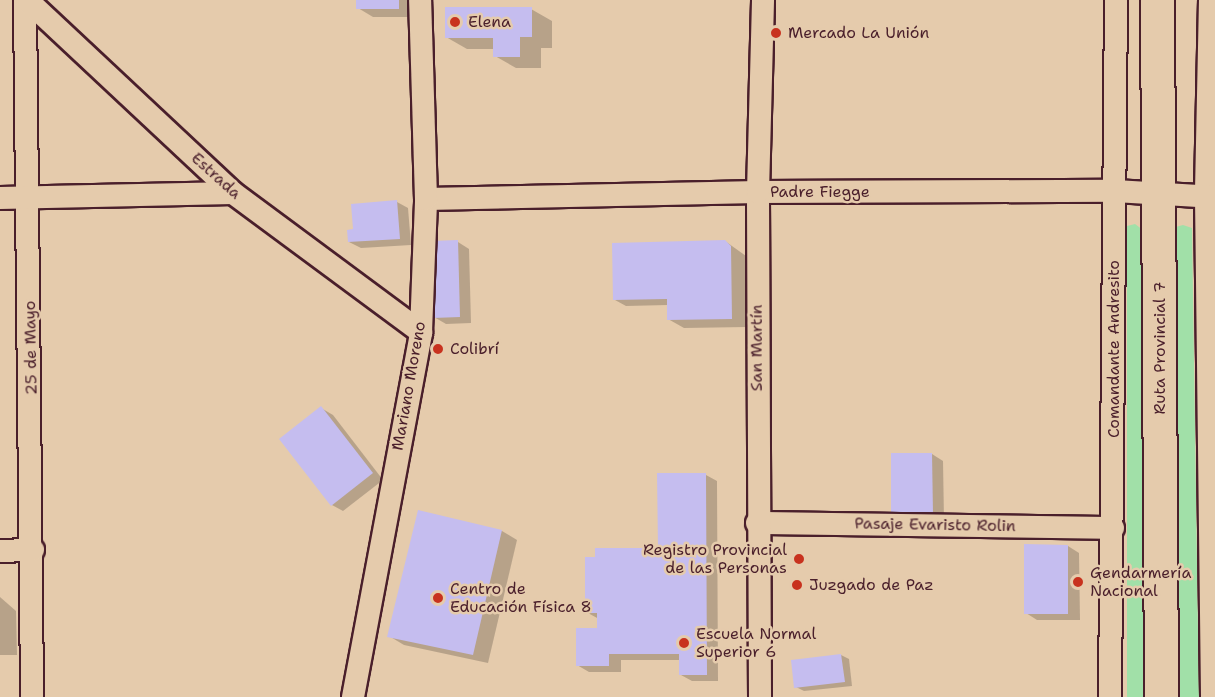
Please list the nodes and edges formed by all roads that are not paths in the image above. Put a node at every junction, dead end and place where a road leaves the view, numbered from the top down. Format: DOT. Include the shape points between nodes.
graph roads {
  1 [pos="26,0"];
  2 [pos="420,0"];
  3 [pos="763,0"];
  4 [pos="1116,0"];
  5 [pos="1157,0"];
  6 [pos="1210,0"];
  7 [pos="1115,191"];
  8 [pos="758,192"];
  9 [pos="233,193"];
  10 [pos="1160,194"];
  11 [pos="29,197"];
  12 [pos="1211,197"];
  13 [pos="0,198"];
  14 [pos="426,199"];
  15 [pos="421,332"];
  16 [pos="1213,509"];
  17 [pos="757,522"];
  18 [pos="1113,528"];
  19 [pos="33,550"];
  20 [pos="0,551"];
  21 [pos="32,697"];
  22 [pos="353,697"];
  23 [pos="760,697"];
  24 [pos="1110,697"];
  25 [pos="1161,697"];
  26 [pos="1212,697"];
  1 -- 9 [label="street, Estrada"];
  1 -- 11 [label="street, 25 de Mayo"];
  2 -- 14 [label="street, Mariano Moreno"];
  3 -- 8 [label="street, San Martín"];
  4 -- 7 [label="street, Comandante Andresito"];
  5 -- 10 [label="main road, Ruta Provincial 7"];
  6 -- 12 [label="street"];
  7 -- 8 [label="street, Padre Fiegge"];
  7 -- 10 [label="street, Padre Fiegge"];
  7 -- 18 [label="street, Comandante Andresito"];
  8 -- 14 [label="street, Padre Fiegge"];
  8 -- 17 [label="street, San Martín"];
  9 -- 11 [label="street"];
  9 -- 15 [label="street, Estrada"];
  10 -- 12 [label="street, Padre Fiegge"];
  10 -- 25 [label="main road, Ruta Provincial 7"];
  11 -- 13 [label="street"];
  11 -- 19 [label="street, 25 de Mayo"];
  12 -- 16 [label="street"];
  14 -- 15 [label="street, Mariano Moreno"];
  15 -- 22 [label="street, Mariano Moreno"];
  16 -- 26 [label="street"];
  17 -- 18 [label="street, Pasaje Evaristo Rolin"];
  17 -- 23 [label="street, San Martín"];
  18 -- 24 [label="street, Comandante Andresito"];
  19 -- 20 [label="street"];
  19 -- 21 [label="street, 25 de Mayo"];
}
